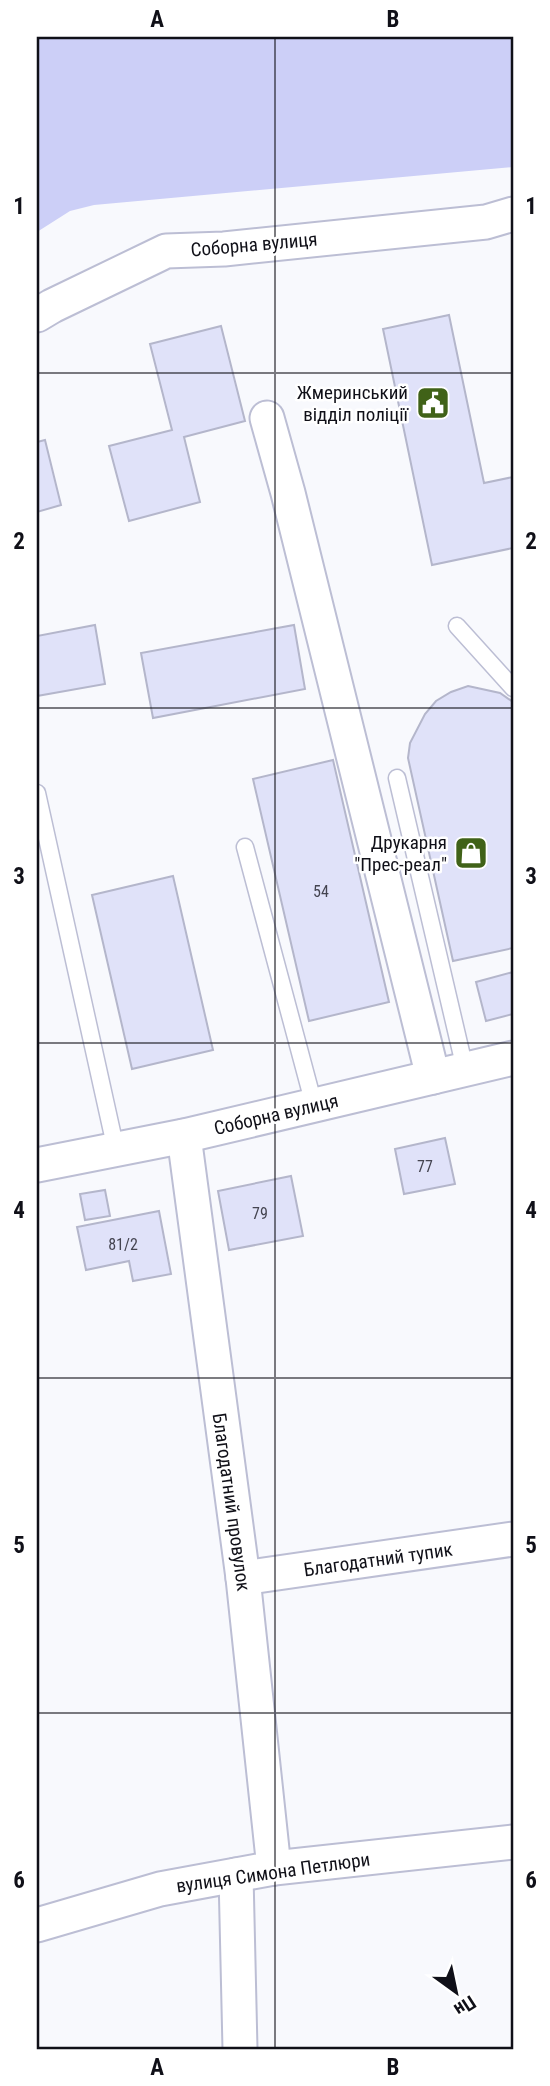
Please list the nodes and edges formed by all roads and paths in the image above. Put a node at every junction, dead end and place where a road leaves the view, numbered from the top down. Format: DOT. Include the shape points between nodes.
graph roads {
  1 [pos="500,218"];
  2 [pos="37,315"];
  3 [pos="267,418"];
  4 [pos="457,626"];
  5 [pos="513,688"];
  6 [pos="397,778"];
  7 [pos="37,793"];
  8 [pos="245,848"];
  9 [pos="513,1058"];
  10 [pos="465,1069"];
  11 [pos="433,1077"];
  12 [pos="314,1105"];
  13 [pos="184,1136"];
  14 [pos="116,1150"];
  15 [pos="37,1165"];
  16 [pos="513,1539"];
  17 [pos="243,1578"];
  18 [pos="513,1842"];
  19 [pos="274,1868"];
  20 [pos="236,1875"];
  21 [pos="37,1925"];
  22 [pos="240,2049"];
  1 -- 2 [label="street, Соборна вулиця" via="224,250 166,250"];
  3 -- 11 [label="street"];
  4 -- 5 [label="lane"];
  6 -- 10 [label="lane"];
  7 -- 14 [label="lane"];
  8 -- 12 [label="lane"];
  9 -- 10 [label="street, Соборна вулиця"];
  10 -- 11 [label="street, Соборна вулиця"];
  11 -- 12 [label="street, Соборна вулиця"];
  12 -- 13 [label="street, Соборна вулиця"];
  13 -- 14 [label="street, Соборна вулиця"];
  13 -- 17 [label="street, Благодатний провулок"];
  14 -- 15 [label="street, Соборна вулиця"];
  16 -- 17 [label="street, Благодатний тупик"];
  17 -- 19 [label="street, Благодатний провулок"];
  18 -- 19 [label="street, вулиця Симона Петлюри"];
  19 -- 20 [label="street, вулиця Симона Петлюри"];
  20 -- 21 [label="street, вулиця Симона Петлюри" via="160,1889"];
  20 -- 22 [label="street"];
}
